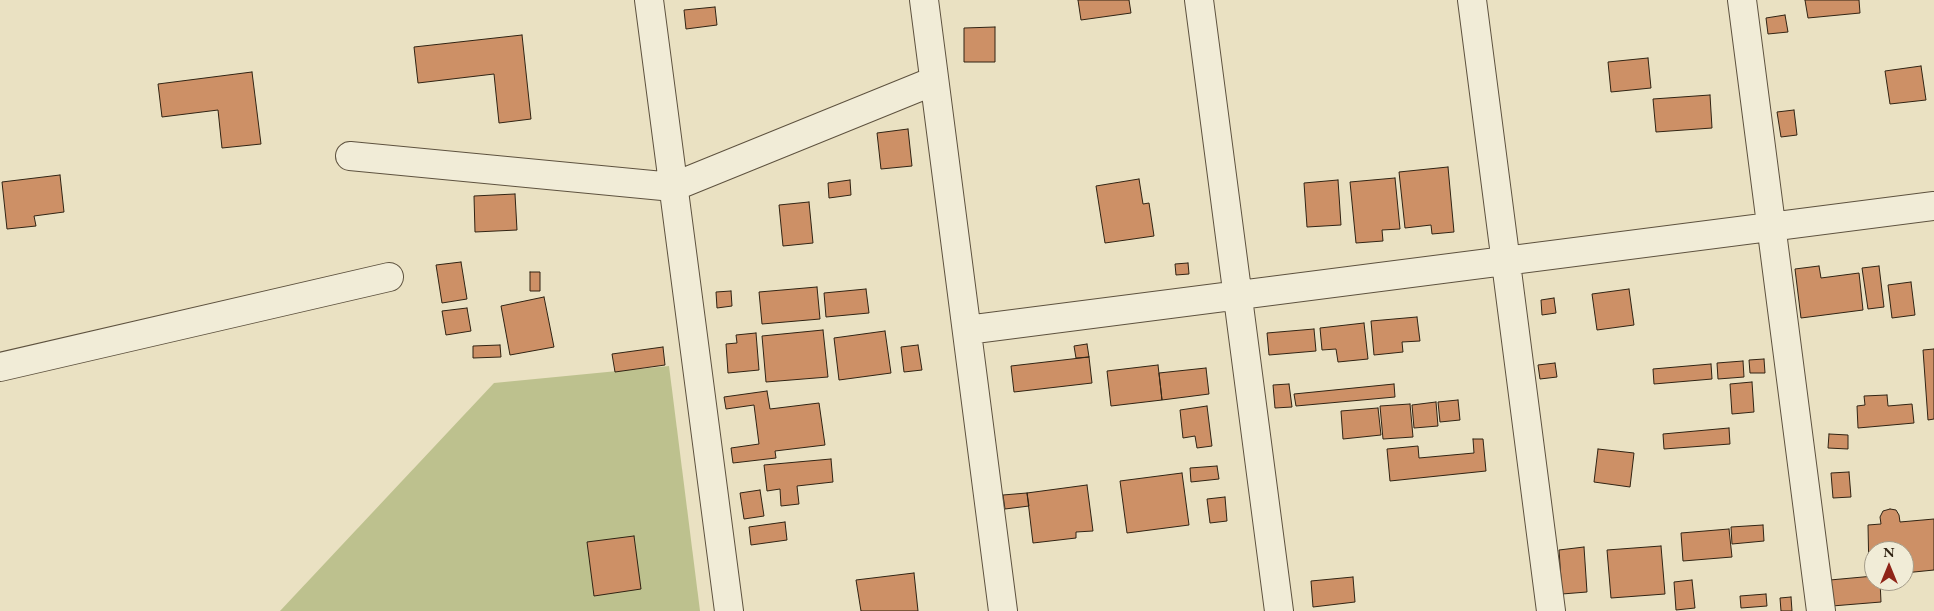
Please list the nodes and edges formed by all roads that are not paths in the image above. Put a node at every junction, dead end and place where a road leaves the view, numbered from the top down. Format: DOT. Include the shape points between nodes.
graph roads {
  1 [pos="649,0"];
  2 [pos="924,0"];
  3 [pos="1200,0"];
  4 [pos="1472,0"];
  5 [pos="1742,0"];
  6 [pos="934,81"];
  7 [pos="350,156"];
  8 [pos="674,187"];
  9 [pos="1934,206"];
  10 [pos="1771,227"];
  11 [pos="1506,261"];
  12 [pos="388,277"];
  13 [pos="1238,295"];
  14 [pos="966,330"];
  15 [pos="0,367"];
  16 [pos="729,611"];
  17 [pos="1003,611"];
  18 [pos="1279,611"];
  19 [pos="1551,611"];
  20 [pos="1821,611"];
  1 -- 8 [label="street"];
  2 -- 6 [label="street"];
  3 -- 13 [label="street"];
  4 -- 11 [label="street"];
  5 -- 10 [label="street"];
  6 -- 8 [label="street"];
  6 -- 14 [label="street"];
  7 -- 8 [label="street"];
  8 -- 16 [label="street"];
  9 -- 10 [label="street"];
  10 -- 11 [label="street"];
  10 -- 20 [label="street"];
  11 -- 13 [label="street"];
  11 -- 19 [label="street"];
  12 -- 15 [label="street"];
  13 -- 14 [label="street"];
  13 -- 18 [label="street"];
  14 -- 17 [label="street"];
}
